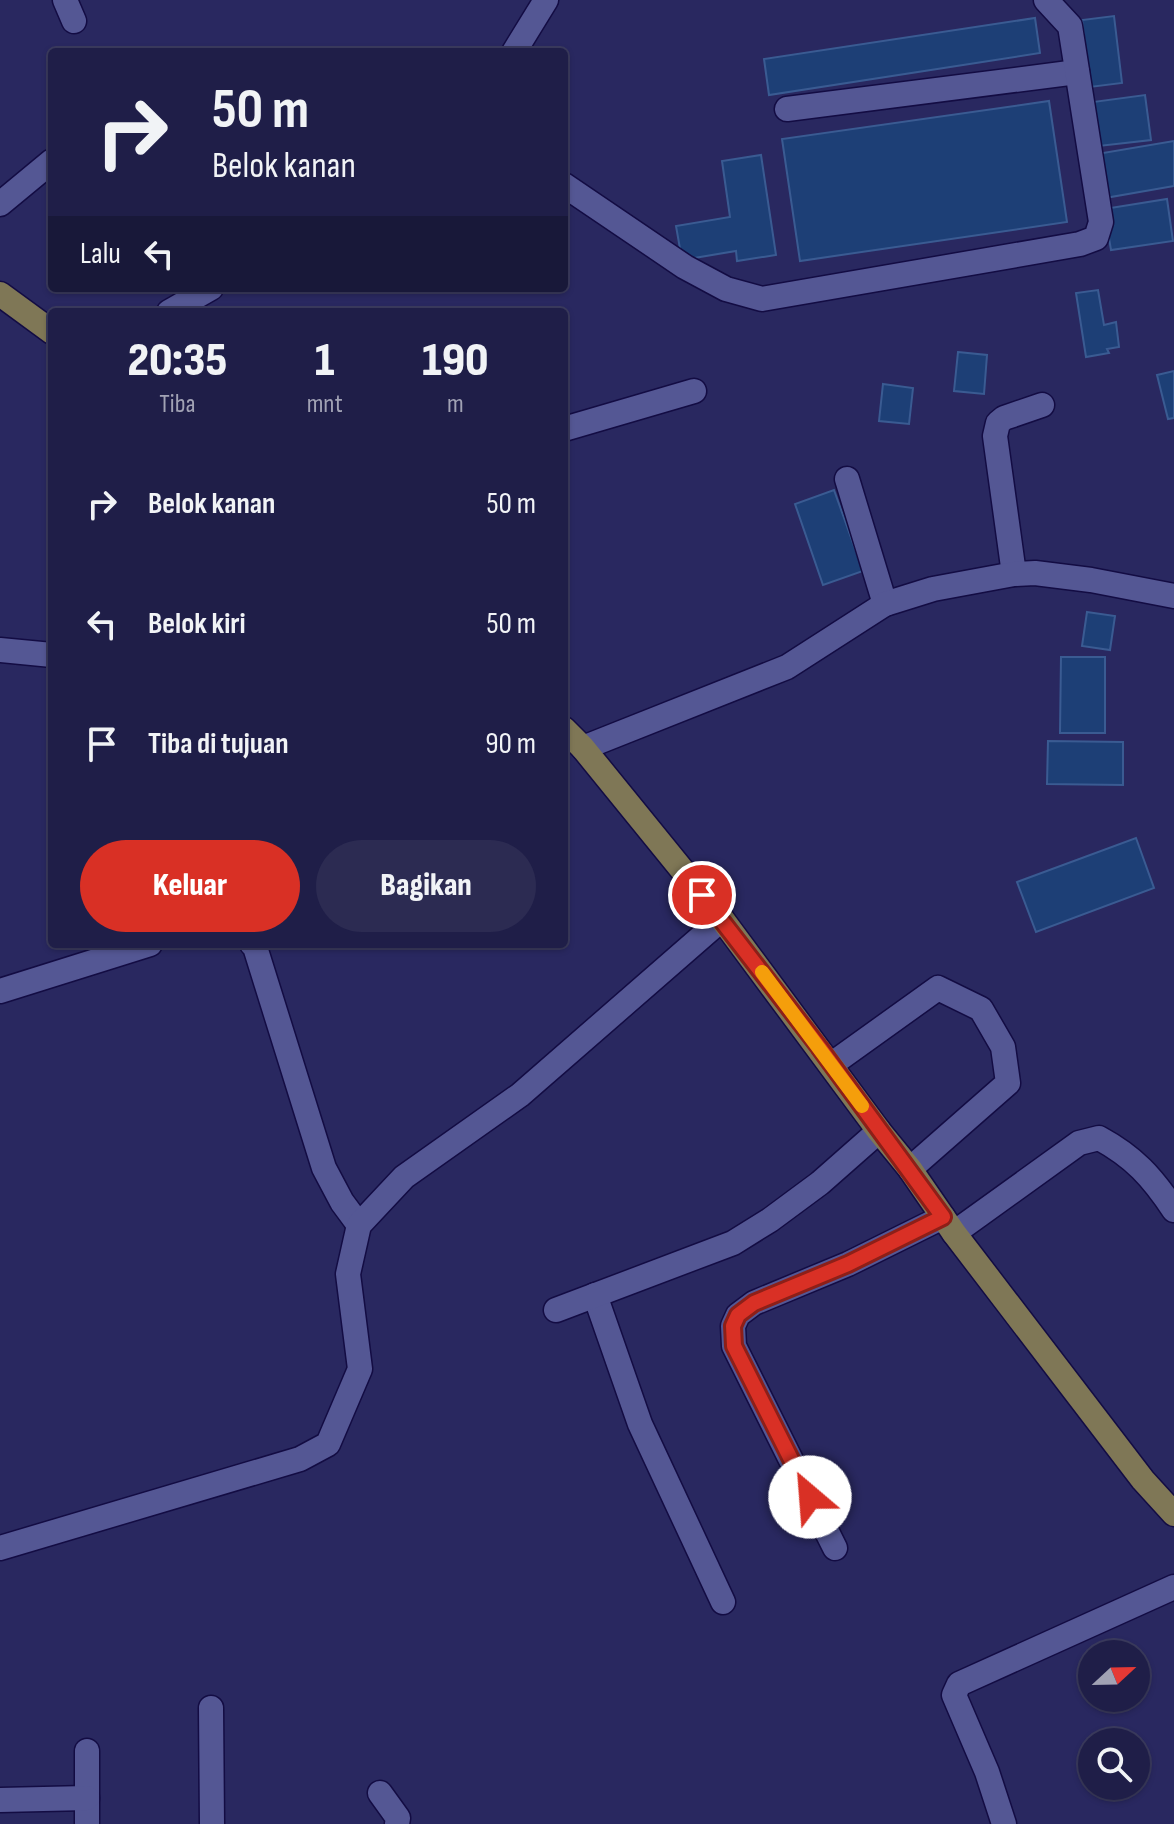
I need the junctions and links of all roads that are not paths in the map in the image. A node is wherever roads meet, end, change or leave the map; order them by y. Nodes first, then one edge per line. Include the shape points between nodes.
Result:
1 (546, 0) edge
2 (1046, 0) edge
3 (516, 48) edge
4 (1077, 72) junction
5 (787, 109) dead end
6 (48, 164) edge
7 (568, 188) edge
8 (0, 204) edge
9 (204, 292) edge
10 (0, 294) edge
11 (176, 308) edge
12 (48, 329) edge
13 (694, 391) dead end
14 (1042, 405) dead end
15 (568, 428) edge
16 (847, 479) dead end
17 (1014, 574) junction
18 (1174, 596) edge
19 (885, 604) junction
20 (0, 650) edge
21 (48, 655) edge
22 (568, 733) edge
23 (583, 748) junction
24 (722, 919) junction
25 (137, 948) edge
26 (255, 948) edge
27 (0, 991) edge
28 (832, 1064) junction
29 (879, 1131) junction
30 (910, 1169) junction
31 (1174, 1210) edge
32 (359, 1225) junction
33 (949, 1225) junction
34 (595, 1295) junction
35 (556, 1310) dead end
36 (1174, 1514) edge
37 (0, 1548) edge
38 (835, 1548) dead end
39 (1174, 1587) edge
40 (723, 1602) dead end
41 (211, 1708) dead end
42 (87, 1751) dead end
43 (380, 1793) dead end
44 (87, 1798) junction
45 (0, 1800) edge
46 (87, 1824) edge
47 (212, 1824) edge
48 (397, 1824) edge
49 (1004, 1824) edge

1 - 3 street
2 - 4 street via 1070,26
4 - 5 street
4 - 7 street via 1101,222 1096,238 1080,244 762,299 726,289 685,267
6 - 8 street
9 - 11 street
10 - 12 main road
13 - 15 street
14 - 17 street via 1004,418 995,436
16 - 19 street
17 - 18 street via 1091,580
17 - 19 street
19 - 23 street via 787,667
20 - 21 street
22 - 23 main road
23 - 24 main road
24 - 28 main road
24 - 32 street via 520,1095 404,1177
25 - 27 street
26 - 32 street via 324,1168
28 - 29 main road
28 - 30 street via 938,988 981,1009 1003,1047 1008,1083
29 - 30 main road
29 - 34 street via 820,1183 733,1243
30 - 33 main road
31 - 33 street via 1152,1178 1123,1151 1099,1138 1079,1143
32 - 37 street via 348,1274 360,1369 328,1444 300,1459
33 - 36 main road
33 - 38 street via 754,1303 733,1326 734,1346
34 - 35 street
34 - 40 street via 640,1424
39 - 49 street via 959,1684 954,1695
41 - 47 street
42 - 44 street
43 - 48 street
44 - 45 street
44 - 46 street

